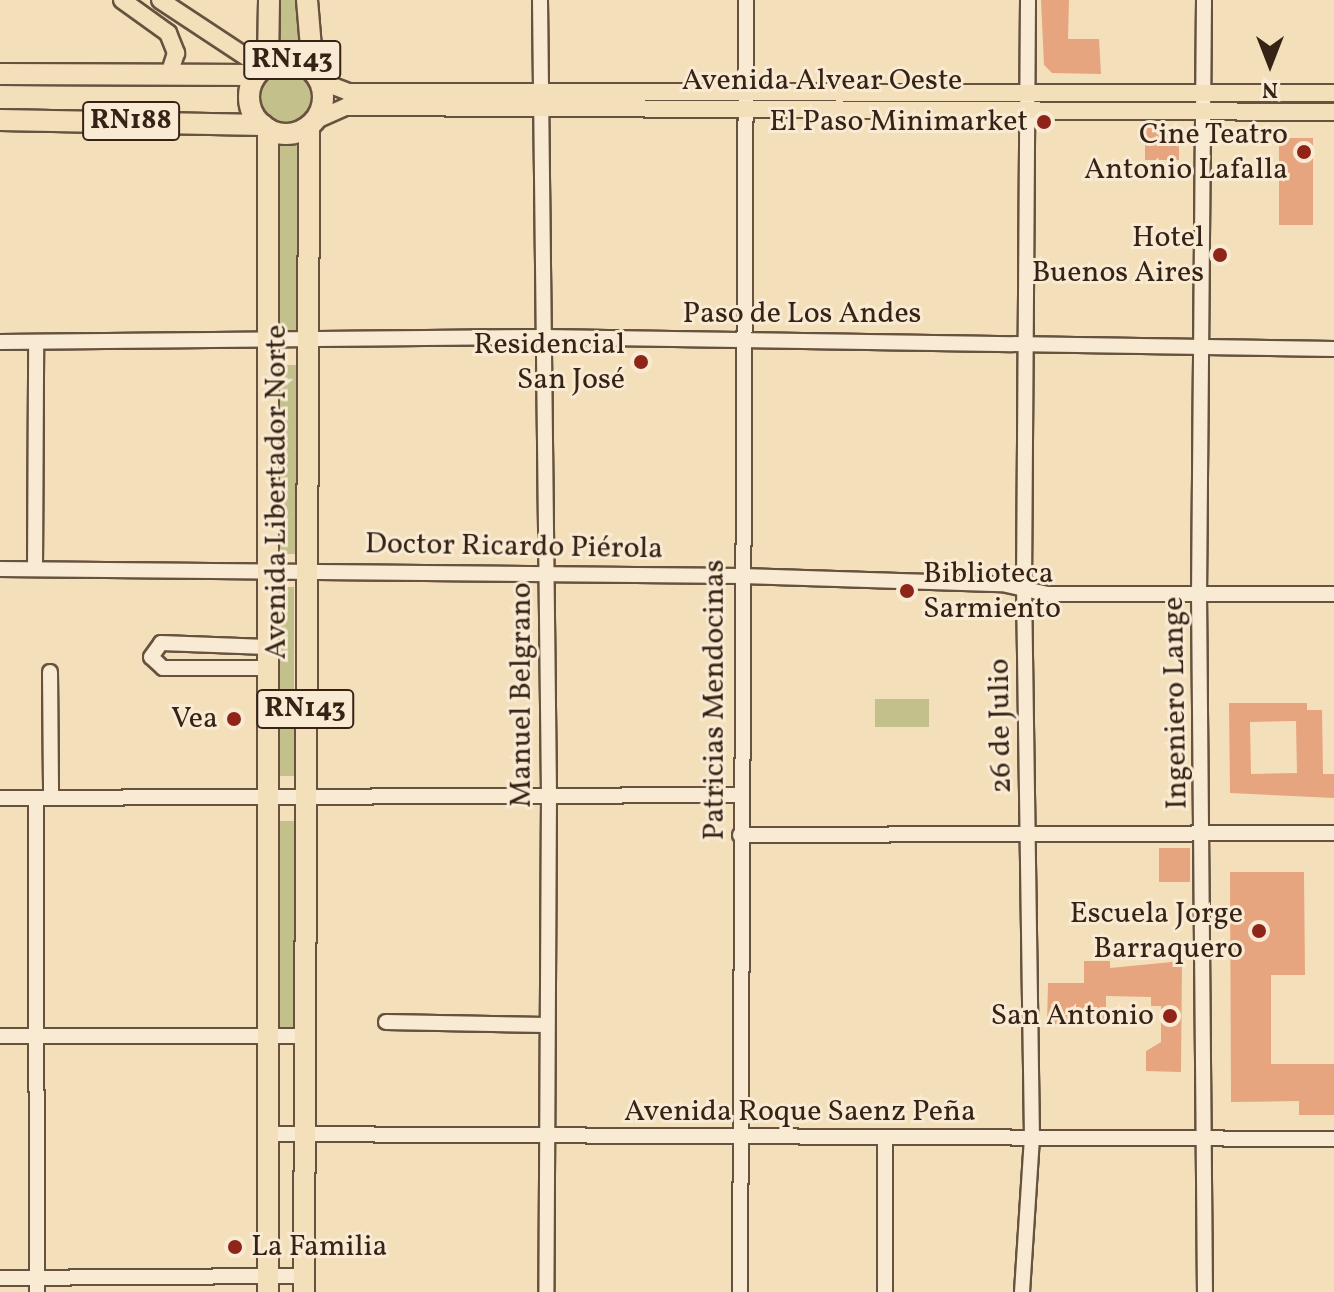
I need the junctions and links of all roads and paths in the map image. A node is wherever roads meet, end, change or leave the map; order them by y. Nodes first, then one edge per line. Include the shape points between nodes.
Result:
1 (122, 0) edge
2 (160, 0) edge
3 (269, 0) edge
4 (307, 0) edge
5 (540, 0) edge
6 (746, 0) edge
7 (1028, 0) edge
8 (1204, 0) edge
9 (262, 69) junction
10 (0, 74) edge
11 (169, 75) junction
12 (316, 76) junction
13 (540, 91) junction
14 (1202, 93) junction
15 (1334, 93) edge
16 (744, 100) junction
17 (1026, 101) junction
18 (541, 109) junction
19 (1202, 112) junction
20 (1334, 112) edge
21 (0, 120) edge
22 (312, 124) junction
23 (265, 127) junction
24 (543, 337) junction
25 (269, 340) junction
26 (309, 340) junction
27 (741, 341) junction
28 (1028, 341) junction
29 (0, 342) edge
30 (36, 342) junction
31 (1202, 346) junction
32 (1334, 349) edge
33 (0, 569) edge
34 (35, 569) junction
35 (306, 569) junction
36 (268, 570) junction
37 (548, 574) junction
38 (742, 576) junction
39 (1024, 588) junction
40 (1199, 593) junction
41 (1334, 594) edge
42 (267, 658) junction
43 (50, 672) dead end
44 (266, 794) junction
45 (305, 795) junction
46 (549, 795) junction
47 (740, 795) junction
48 (0, 798) edge
49 (43, 798) junction
50 (1204, 832) junction
51 (1334, 833) edge
52 (1029, 834) junction
53 (740, 835) junction
54 (386, 1022) dead end
55 (546, 1025) junction
56 (267, 1035) junction
57 (0, 1036) edge
58 (38, 1036) junction
59 (306, 1036) junction
60 (306, 1133) junction
61 (266, 1134) junction
62 (544, 1137) junction
63 (740, 1137) junction
64 (885, 1138) junction
65 (1032, 1138) junction
66 (1206, 1138) junction
67 (1334, 1139) edge
68 (0, 1278) edge
69 (268, 1284) edge
70 (304, 1284) edge
71 (37, 1285) edge
72 (546, 1292) edge
73 (740, 1292) edge
74 (885, 1292) edge
75 (1022, 1292) edge
76 (1205, 1292) edge

1 - 11 main road via 168,33 176,53
2 - 9 main road
3 - 9 highway, RN143
4 - 12 highway, RN143
5 - 13 street, Manuel Belgrano
6 - 16 street, Patricias Mendocinas
7 - 17 street, 26 de Julio
8 - 14 street, Ingeniero Lange
9 - 11 highway, RN188
9 - 12 highway, RN143 via 292,60
9 - 23 highway, RN143 via 250,105
10 - 11 highway, RN188
12 - 13 main road, Avenida Alvear Oeste via 348,92
12 - 22 highway, RN143
13 - 16 main road, Avenida Alvear Oeste
13 - 18 street, Manuel Belgrano
14 - 15 main road, Avenida Alvear Oeste
14 - 17 main road, Avenida Alvear Oeste
14 - 19 street, Ingeniero Lange
16 - 17 main road, Avenida Alvear Oeste
16 - 18 main road, Avenida Alvear Oeste
16 - 27 street, Patricias Mendocinas
17 - 19 main road, Avenida Alvear Oeste
17 - 28 street, 26 de Julio
18 - 22 main road, Avenida Alvear Oeste via 346,107
18 - 24 street, Manuel Belgrano
19 - 20 main road, Avenida Alvear Oeste
19 - 31 street, Ingeniero Lange
21 - 23 highway, RN188
22 - 23 highway, RN143 via 292,133
22 - 26 highway, Avenida Libertador Norte / RN143
23 - 25 highway, Avenida Libertador Norte / RN143
24 - 26 street, Paso de Los Andes
24 - 27 street, Paso de Los Andes
24 - 37 street, Manuel Belgrano
25 - 26 street, Paso de Los Andes
25 - 30 street, Paso de Los Andes
25 - 36 highway, Avenida Libertador Norte / RN143
26 - 35 highway, Avenida Libertador Norte / RN143
27 - 28 street, Paso de Los Andes
27 - 38 street, Patricias Mendocinas
28 - 31 street, Paso de Los Andes
28 - 39 street, 26 de Julio
29 - 30 street, Paso de Los Andes
30 - 34 street
31 - 32 street, Paso de Los Andes
31 - 40 street, Ingeniero Lange
33 - 34 street, Doctor Ricardo Piérola
34 - 36 street, Doctor Ricardo Piérola
35 - 36 street, Doctor Ricardo Piérola
35 - 37 street, Doctor Ricardo Piérola
35 - 45 highway, Avenida Libertador Norte / RN143
36 - 42 highway, Avenida Libertador Norte / RN143
37 - 38 street, Doctor Ricardo Piérola
37 - 46 street, Manuel Belgrano
38 - 39 street, Doctor Ricardo Piérola
38 - 47 street, Patricias Mendocinas
39 - 40 street, Doctor Ricardo Piérola
39 - 52 street, 26 de Julio
40 - 41 street, Doctor Ricardo Piérola
40 - 50 street, Ingeniero Lange
42 - 42 street via 161,643 151,657 163,668
42 - 44 highway, Avenida Libertador Norte / RN143
43 - 49 street
44 - 45 street
44 - 49 street
44 - 56 highway, Avenida Libertador Norte / RN143
45 - 46 street
45 - 59 highway, Avenida Libertador Norte / RN143
46 - 47 street
46 - 55 street, Manuel Belgrano
47 - 53 street, Patricias Mendocinas
48 - 49 street
49 - 58 street
50 - 51 street
50 - 52 street
50 - 66 street, Ingeniero Lange
52 - 53 street
52 - 65 street, 26 de Julio
53 - 63 street, Patricias Mendocinas
54 - 55 street
55 - 62 street, Manuel Belgrano
56 - 58 street
56 - 59 street
56 - 61 highway, Avenida Libertador Norte / RN143
57 - 58 street
58 - 71 street
59 - 60 highway, Avenida Libertador Norte / RN143
60 - 61 street, Avenida Roque Saenz Peña
60 - 62 street, Avenida Roque Saenz Peña
60 - 70 highway, Avenida Libertador Norte / RN143
61 - 69 highway, Avenida Libertador Norte / RN143
62 - 63 street, Avenida Roque Saenz Peña
62 - 72 street, Manuel Belgrano
63 - 64 street, Avenida Roque Saenz Peña
63 - 73 street, Patricias Mendocinas
64 - 65 street, Avenida Roque Saenz Peña
64 - 74 street
65 - 66 street, Avenida Roque Saenz Peña
65 - 75 street, 26 de Julio
66 - 67 street, Avenida Roque Saenz Peña
66 - 76 street, Ingeniero Lange
68 - 71 street
69 - 70 street
69 - 71 street

